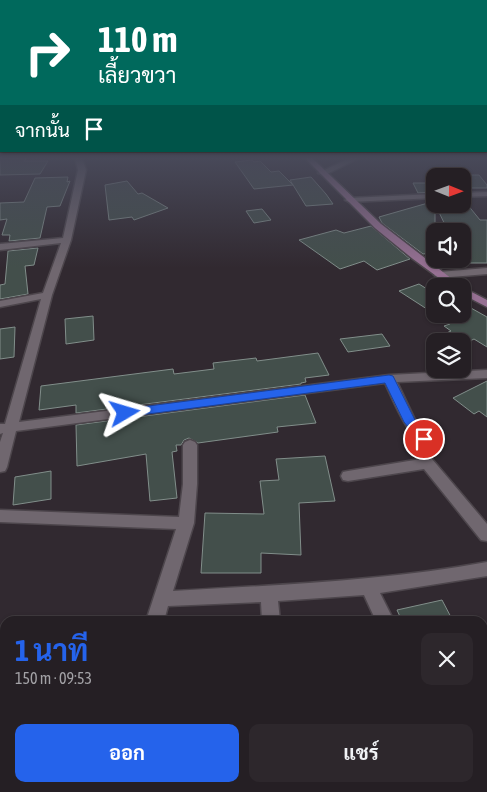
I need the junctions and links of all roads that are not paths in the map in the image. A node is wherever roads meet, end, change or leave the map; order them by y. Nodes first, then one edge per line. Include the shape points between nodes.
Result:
1 (77, 195) edge
2 (345, 195) edge
3 (426, 196) edge
4 (350, 200) junction
5 (67, 240) junction
6 (0, 247) edge
7 (487, 271) edge
8 (439, 275) junction
9 (444, 278) edge
10 (46, 295) junction
11 (471, 295) edge
12 (0, 304) edge
13 (487, 304) edge
14 (487, 374) edge
15 (389, 379) junction
16 (5, 428) edge
17 (424, 439) dead end
18 (190, 445) dead end
19 (0, 467) edge
20 (348, 476) dead end
21 (0, 516) edge
22 (186, 523) junction
23 (487, 536) edge
24 (487, 569) edge
25 (368, 587) junction
26 (269, 593) junction
27 (162, 599) junction
28 (157, 616) edge
29 (271, 616) edge
30 (382, 616) edge

1 - 5 street
2 - 4 street
3 - 4 street
4 - 8 street
5 - 6 street
5 - 10 street
7 - 8 street
8 - 9 street
10 - 12 street
10 - 16 street
11 - 13 street
14 - 15 street
15 - 16 street
15 - 17 street via 410,422
16 - 19 street
18 - 22 street
20 - 23 street via 427,463
21 - 22 street
22 - 27 street
24 - 25 street
25 - 26 street
25 - 30 street
26 - 27 street
26 - 29 street
27 - 28 street

